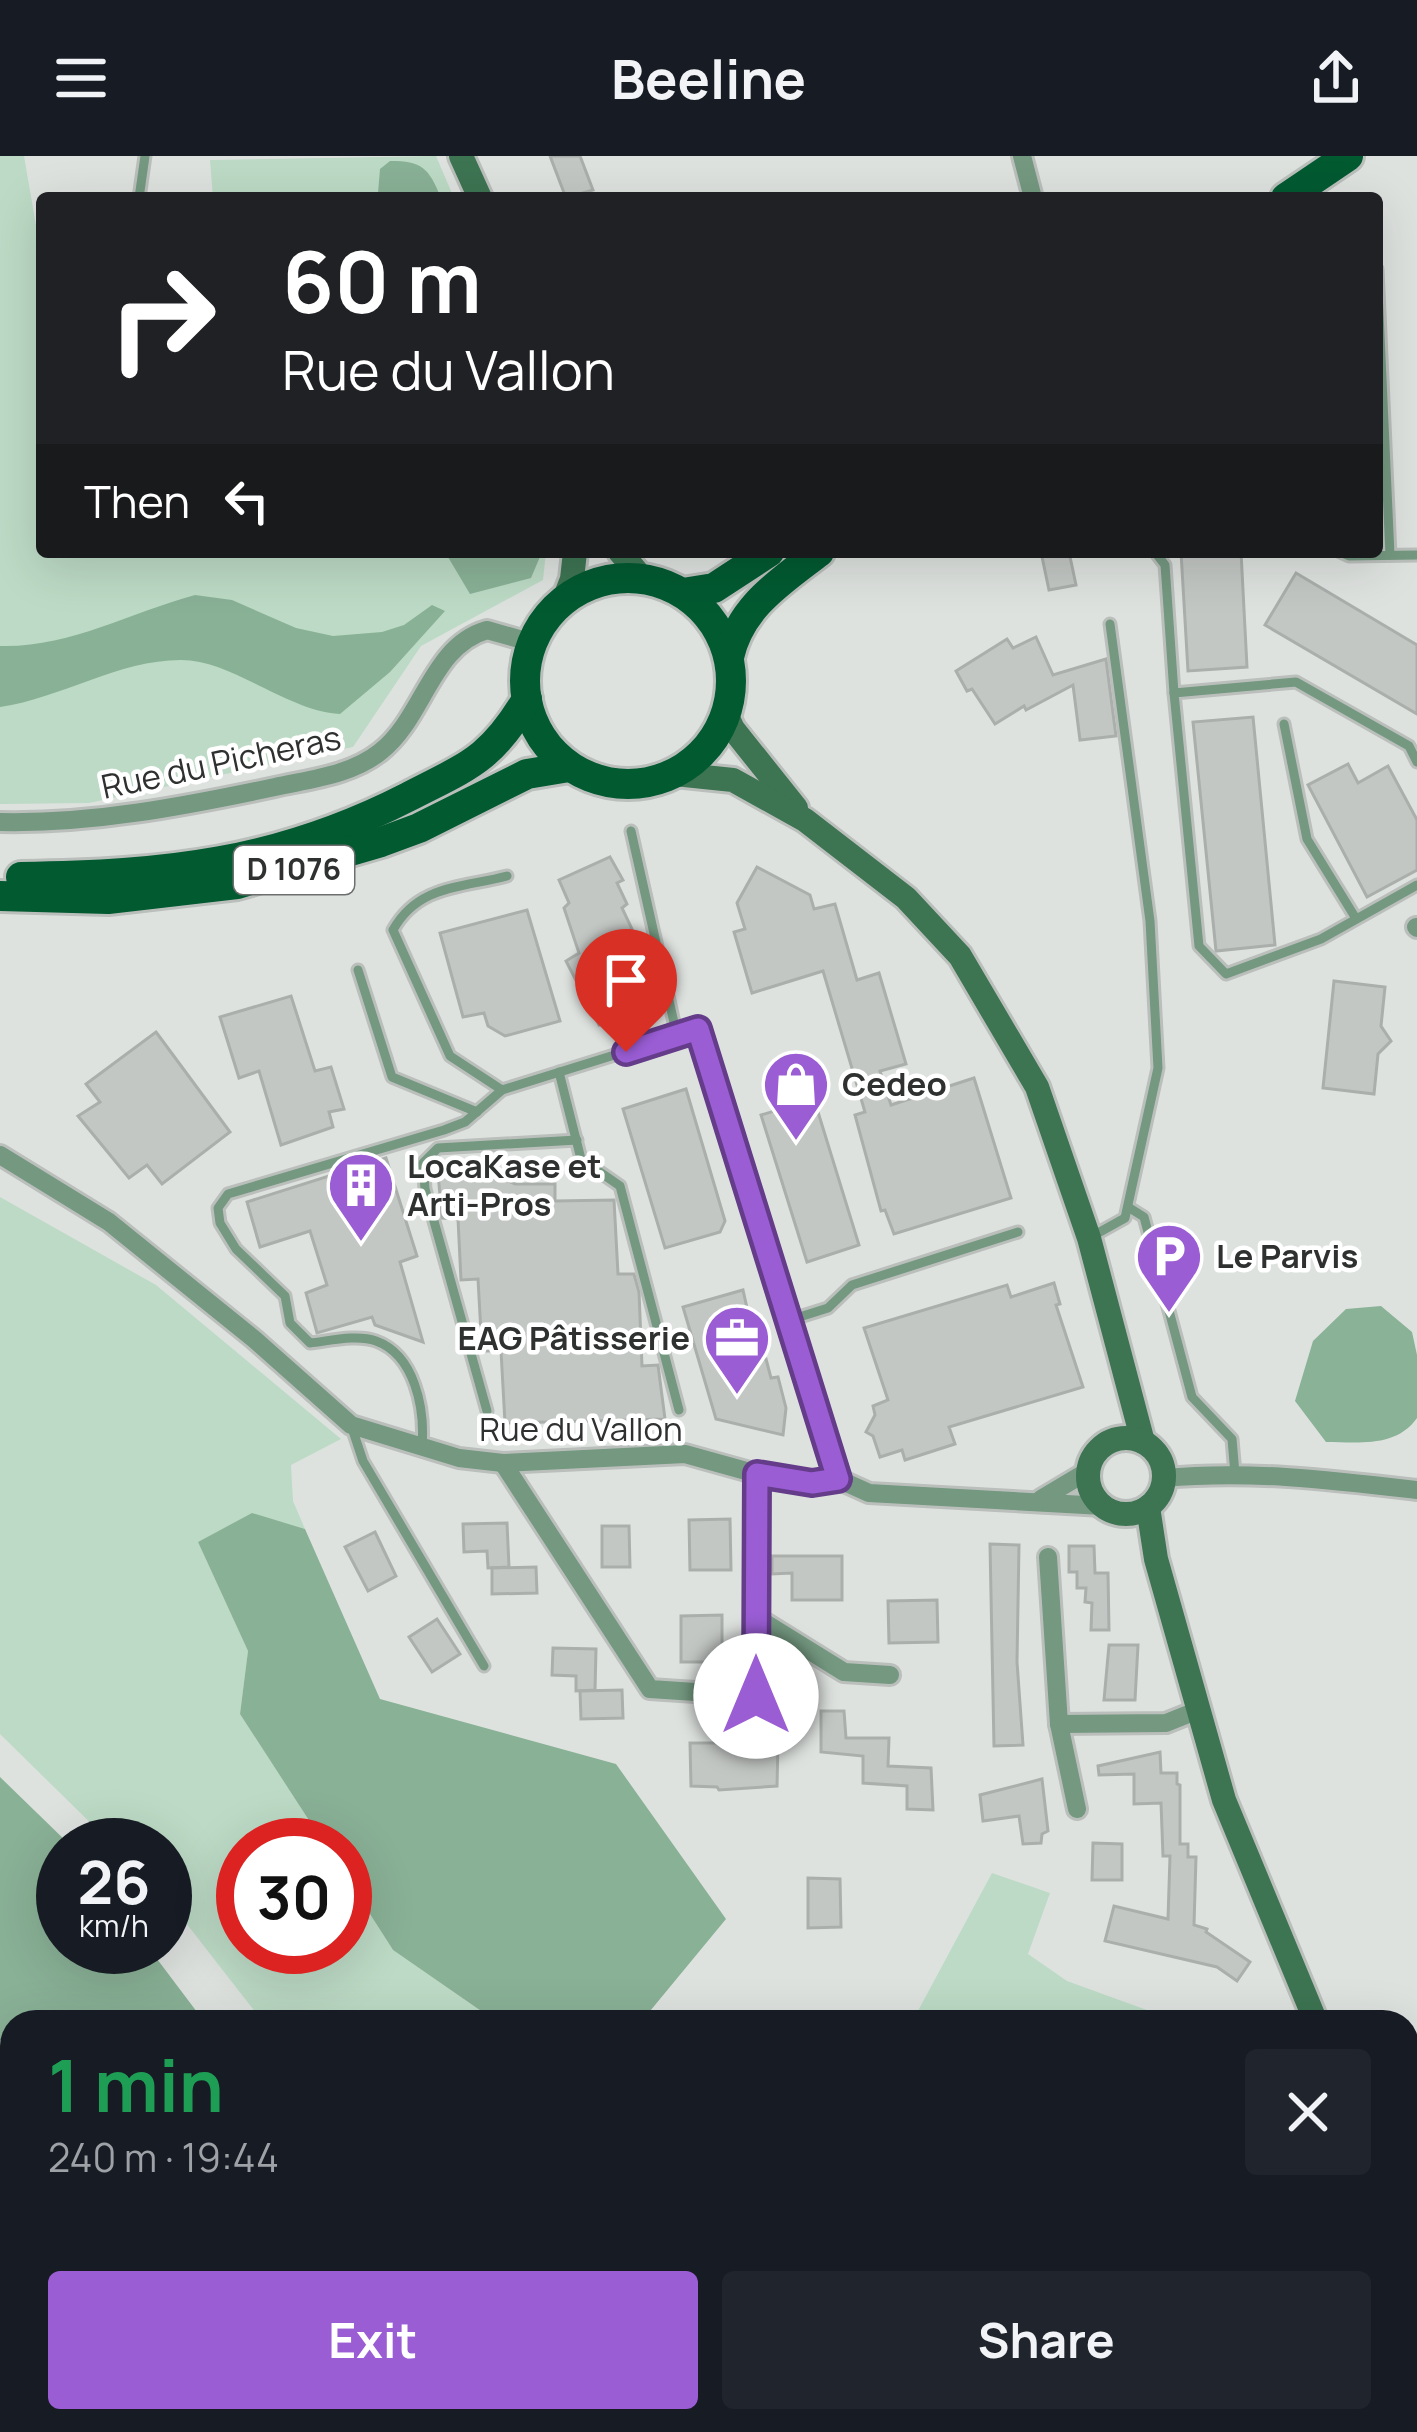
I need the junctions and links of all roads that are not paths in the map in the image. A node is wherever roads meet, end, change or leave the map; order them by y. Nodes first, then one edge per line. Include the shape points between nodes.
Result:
1 (145, 156) edge
2 (461, 156) edge
3 (1022, 156) edge
4 (1348, 156) edge
5 (140, 192) edge
6 (477, 192) edge
7 (1031, 192) edge
8 (1295, 192) edge
9 (1383, 401) edge
10 (1383, 555) edge
11 (1390, 555) junction
12 (1417, 555) edge
13 (574, 558) edge
14 (625, 558) edge
15 (761, 558) edge
16 (811, 558) edge
17 (1160, 558) edge
18 (643, 579) junction
19 (683, 593) junction
20 (563, 602) junction
21 (1110, 624) dead end
22 (532, 643) junction
23 (729, 657) junction
24 (1174, 693) junction
25 (527, 700) junction
26 (726, 714) junction
27 (1284, 724) dead end
28 (1417, 761) edge
29 (569, 767) junction
30 (675, 774) junction
31 (805, 820) junction
32 (0, 822) edge
33 (631, 831) dead end
34 (507, 876) dead end
35 (0, 878) edge
36 (1417, 885) edge
37 (0, 896) edge
38 (1355, 917) junction
39 (358, 970) dead end
40 (677, 1036) junction
41 (560, 1072) junction
42 (502, 1090) junction
43 (477, 1112) junction
44 (577, 1140) junction
45 (0, 1154) edge
46 (1128, 1207) junction
47 (1018, 1232) dead end
48 (1089, 1238) junction
49 (790, 1320) junction
50 (1127, 1376) junction
51 (679, 1410) dead end
52 (487, 1411) dead end
53 (351, 1425) junction
54 (1143, 1442) junction
55 (1107, 1443) junction
56 (422, 1447) junction
57 (503, 1463) junction
58 (1088, 1471) junction
59 (757, 1474) junction
60 (1235, 1474) junction
61 (1164, 1478) junction
62 (838, 1479) junction
63 (1417, 1490) edge
64 (1038, 1501) junction
65 (1148, 1507) junction
66 (1109, 1509) junction
67 (1048, 1558) dead end
68 (1156, 1558) junction
69 (757, 1618) junction
70 (484, 1666) dead end
71 (890, 1676) dead end
72 (1196, 1711) junction
73 (1059, 1724) junction
74 (1077, 1809) dead end
75 (1311, 2010) edge

1 - 5 lane
2 - 6 main road
3 - 7 street
4 - 8 main road
9 - 11 lane
10 - 11 lane
11 - 12 lane
13 - 20 main road
14 - 18 main road
15 - 19 main road via 714,588
16 - 23 main road via 755,603
17 - 24 lane
18 - 19 main road
18 - 20 main road via 587,586
19 - 23 main road via 704,610
20 - 22 main road
21 - 46 lane via 1150,921 1158,1068
22 - 25 main road
22 - 32 street, Rue du Picheras via 487,630 456,644 399,734 342,772 131,814
23 - 26 main road
24 - 28 lane via 1297,682 1409,746
24 - 38 lane via 1199,946 1226,974 1321,939
25 - 29 main road via 542,737
25 - 35 main road, D 1076 via 478,760 288,847 179,871
26 - 30 main road via 706,749
26 - 31 main road
27 - 38 lane via 1307,839
29 - 30 main road via 603,782 640,784
29 - 37 main road, D 1076 via 527,774 419,828 328,861 237,884 108,899
30 - 31 main road via 733,780
31 - 48 main road via 906,898 960,956 1037,1087
33 - 40 lane
34 - 42 lane via 429,892 405,908 394,930 450,1056
36 - 38 lane
39 - 43 lane via 392,1077
40 - 41 lane
40 - 49 lane via 698,1029
41 - 42 lane
41 - 44 lane
42 - 43 lane
43 - 56 lane via 445,1130 228,1195 218,1208 236,1250 285,1296 290,1322 310,1343 372,1339 398,1352 424,1416
44 - 51 lane via 581,1159 620,1186
44 - 52 lane via 438,1148 423,1163
45 - 53 street, Rue du Vallon via 109,1222
46 - 48 lane via 1117,1226
46 - 60 lane via 1144,1217 1192,1397 1232,1439
47 - 49 lane via 852,1285 828,1308
48 - 50 main road
49 - 62 lane
50 - 54 main road
50 - 55 main road
53 - 56 street, Rue du Vallon
53 - 70 lane via 363,1461
54 - 55 main road
54 - 61 main road via 1159,1457
55 - 58 main road
56 - 57 street, Rue du Vallon
57 - 59 street, Rue du Vallon via 685,1454
57 - 69 street via 650,1690 756,1696
58 - 64 street
58 - 66 main road via 1094,1497
59 - 62 street, Rue du Vallon
59 - 69 street
60 - 61 street
60 - 63 street
61 - 65 main road
62 - 64 street, Rue du Vallon via 869,1493
64 - 66 street, Rue du Vallon
65 - 66 main road
65 - 68 main road
66 - 68 main road
67 - 73 street
68 - 72 main road
69 - 71 street via 844,1672
72 - 73 street via 1166,1723
72 - 75 main road
73 - 74 street

